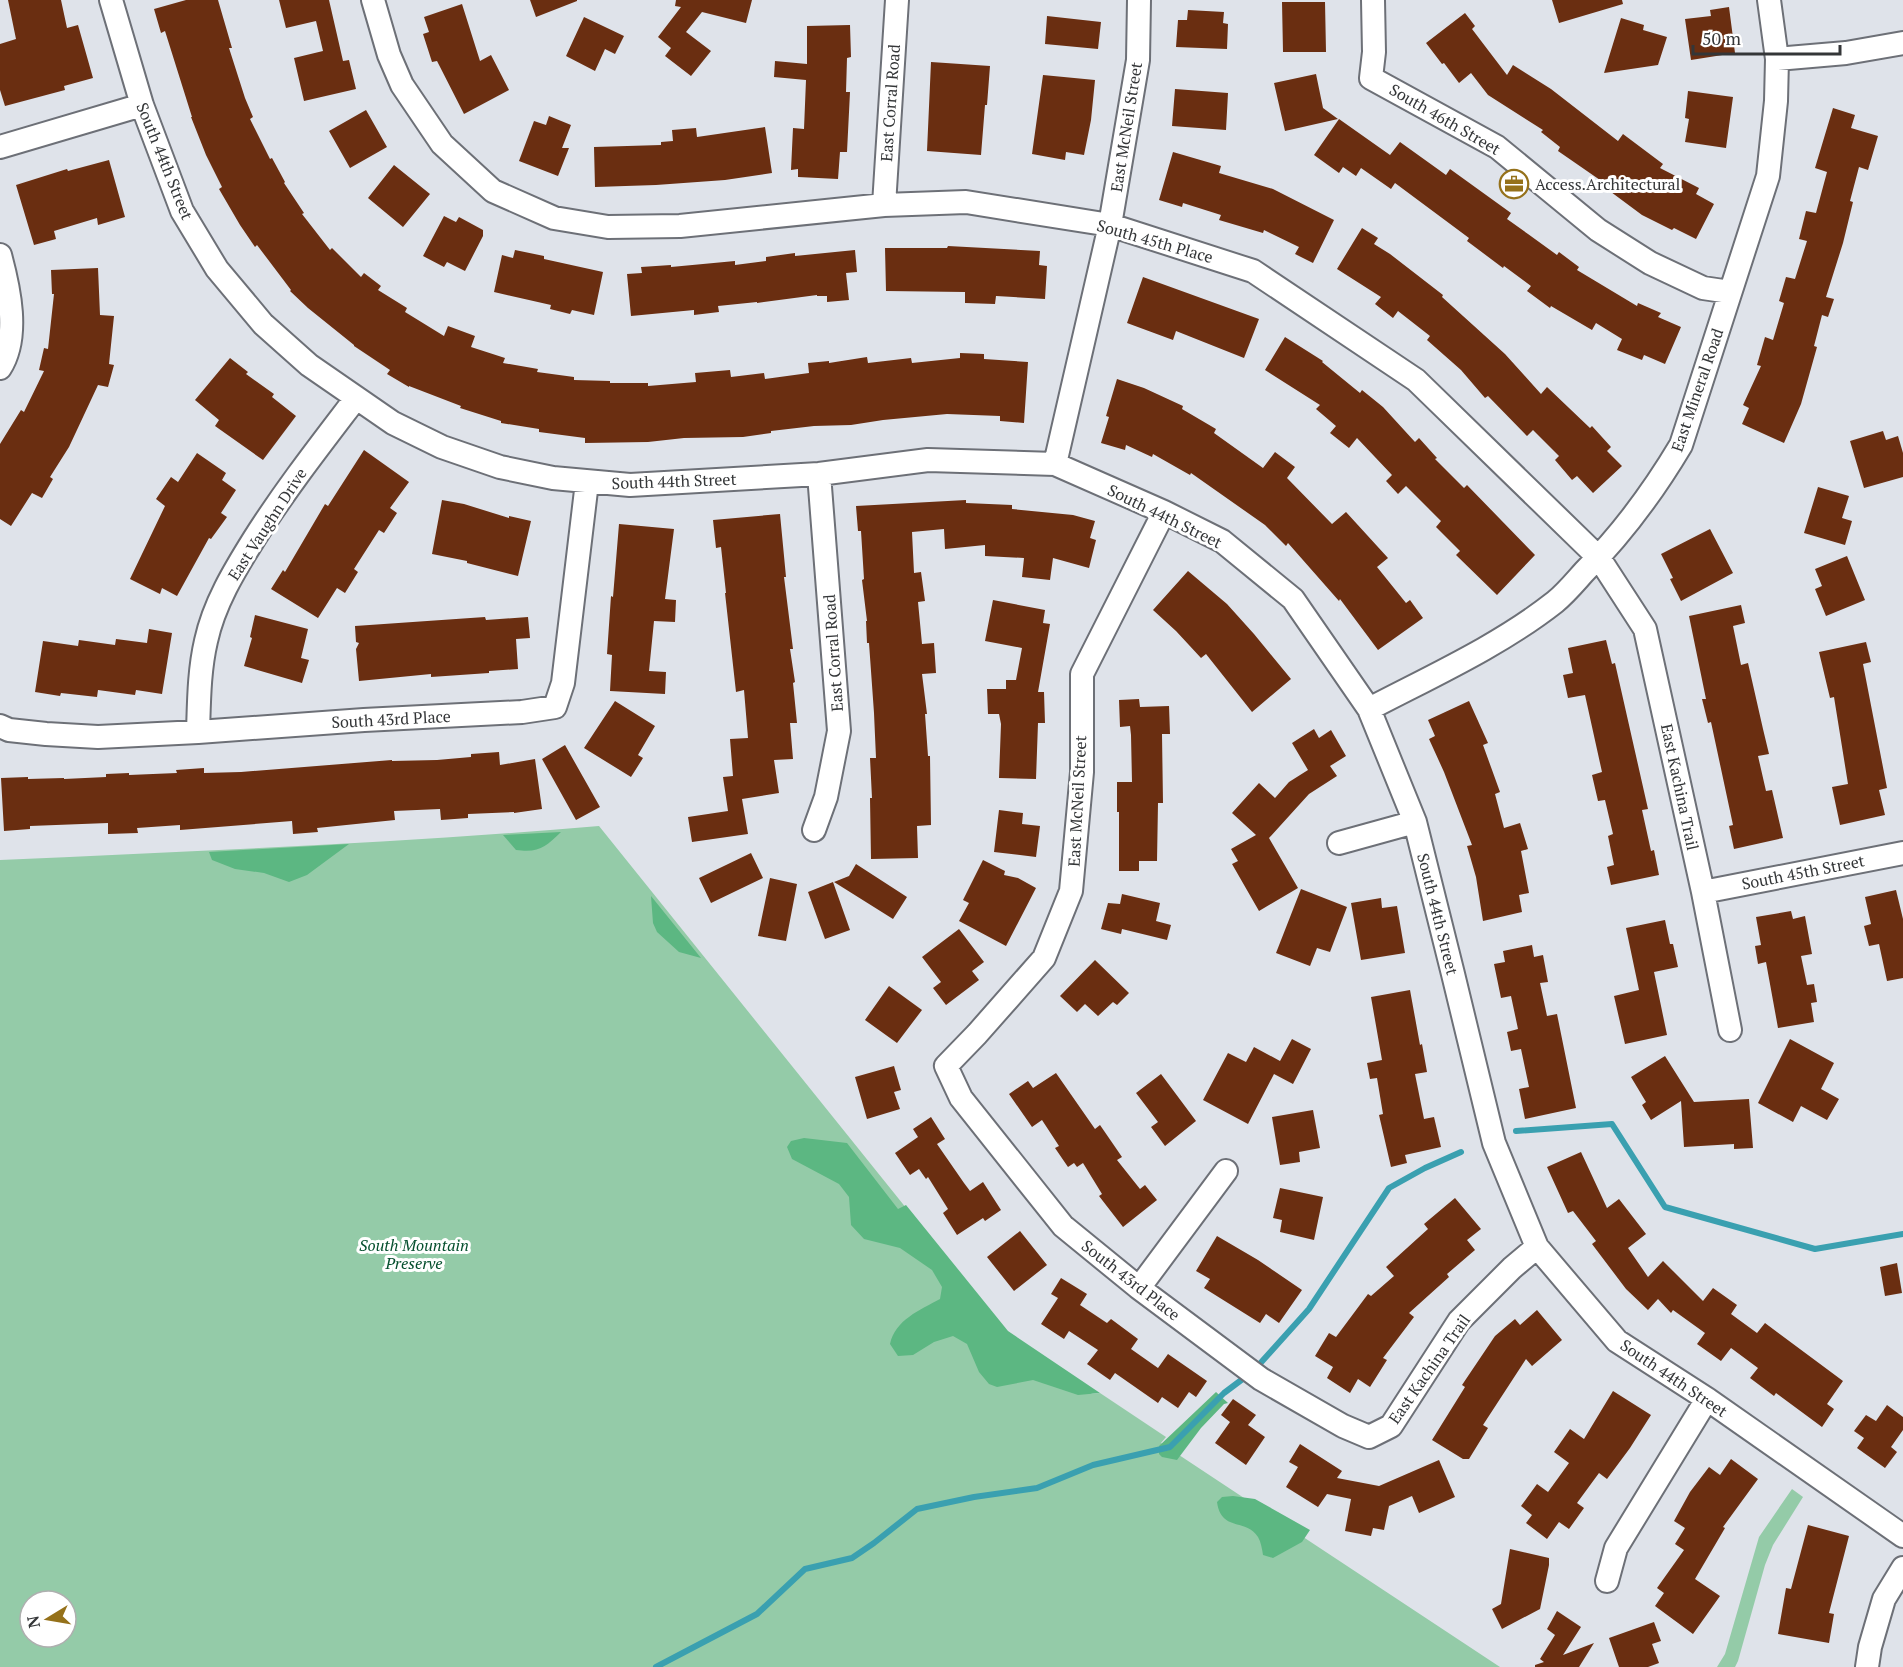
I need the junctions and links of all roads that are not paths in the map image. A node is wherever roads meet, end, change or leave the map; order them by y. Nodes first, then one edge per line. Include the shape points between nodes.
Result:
1 (111, 0) edge
2 (374, 0) edge
3 (897, 0) edge
4 (1139, 0) edge
5 (1373, 0) edge
6 (1769, 0) edge
7 (1903, 43) edge
8 (1777, 59) junction
9 (142, 105) junction
10 (0, 147) edge
11 (884, 205) junction
12 (1110, 225) junction
13 (0, 255) edge
14 (1730, 292) junction
15 (0, 368) edge
16 (356, 399) junction
17 (1055, 464) junction
18 (819, 474) junction
19 (587, 482) junction
20 (1164, 512) junction
21 (1599, 558) junction
22 (1369, 709) junction
23 (0, 726) edge
24 (198, 732) junction
25 (1415, 822) junction
26 (814, 830) dead end
27 (1339, 843) dead end
28 (1903, 853) edge
29 (1703, 892) junction
30 (1730, 1030) dead end
31 (946, 1066) joint
32 (1226, 1171) dead end
33 (1537, 1247) junction
34 (1139, 1288) junction
35 (1707, 1399) junction
36 (1369, 1437) joint
37 (1903, 1536) edge
38 (1903, 1568) edge
39 (1607, 1581) dead end
40 (1867, 1667) edge

1 - 9 street, South 44th Street
2 - 11 street, South 45th Place via 402,85 442,144 494,191 554,218 608,227 680,226
3 - 11 street, East Corral Road
4 - 12 street, East McNeil Street via 1138,60
5 - 14 street, South 46th Street via 1371,78 1497,147 1598,230 1650,263 1703,288
6 - 8 street, East Mineral Road
7 - 8 street
8 - 14 street, East Mineral Road via 1768,176
9 - 10 street
9 - 16 street, South 44th Street via 182,212 217,269 263,324 309,365
11 - 12 street, South 45th Place via 966,201
12 - 17 street, East McNeil Street
12 - 21 street, South 45th Place via 1253,271 1416,380
13 - 15 street via 8,282 11,334
14 - 21 street, East Mineral Road via 1681,445 1652,493
16 - 19 street, South 44th Street via 442,447 500,467
16 - 24 street, East Vaughn Drive via 276,503 217,605 206,641
17 - 18 street, South 44th Street via 928,460
17 - 20 street, South 44th Street
18 - 19 street, South 44th Street via 630,485
18 - 26 street, East Corral Road via 838,731 826,797
19 - 24 street, South 43rd Place via 563,683 555,707
20 - 22 street, South 44th Street via 1222,542 1293,599
20 - 31 street, East McNeil Street via 1082,674 1082,771 1071,891 1044,958
21 - 22 street, East Mineral Road via 1557,600 1510,633
21 - 29 street, East Kachina Trail via 1645,628
22 - 25 street, South 44th Street
23 - 24 street, South 43rd Place via 72,737
25 - 27 street
25 - 33 street, South 44th Street via 1494,1143
28 - 29 street, South 45th Street
29 - 30 street, East Kachina Trail
31 - 34 street, South 43rd Place via 961,1098 1063,1226
32 - 34 street
33 - 35 street, South 44th Street via 1617,1341
33 - 36 street, East Kachina Trail via 1459,1321 1391,1426
34 - 36 street, South 43rd Place via 1261,1379
35 - 37 street, South 44th Street
35 - 39 street via 1616,1548
38 - 40 street via 1884,1599

